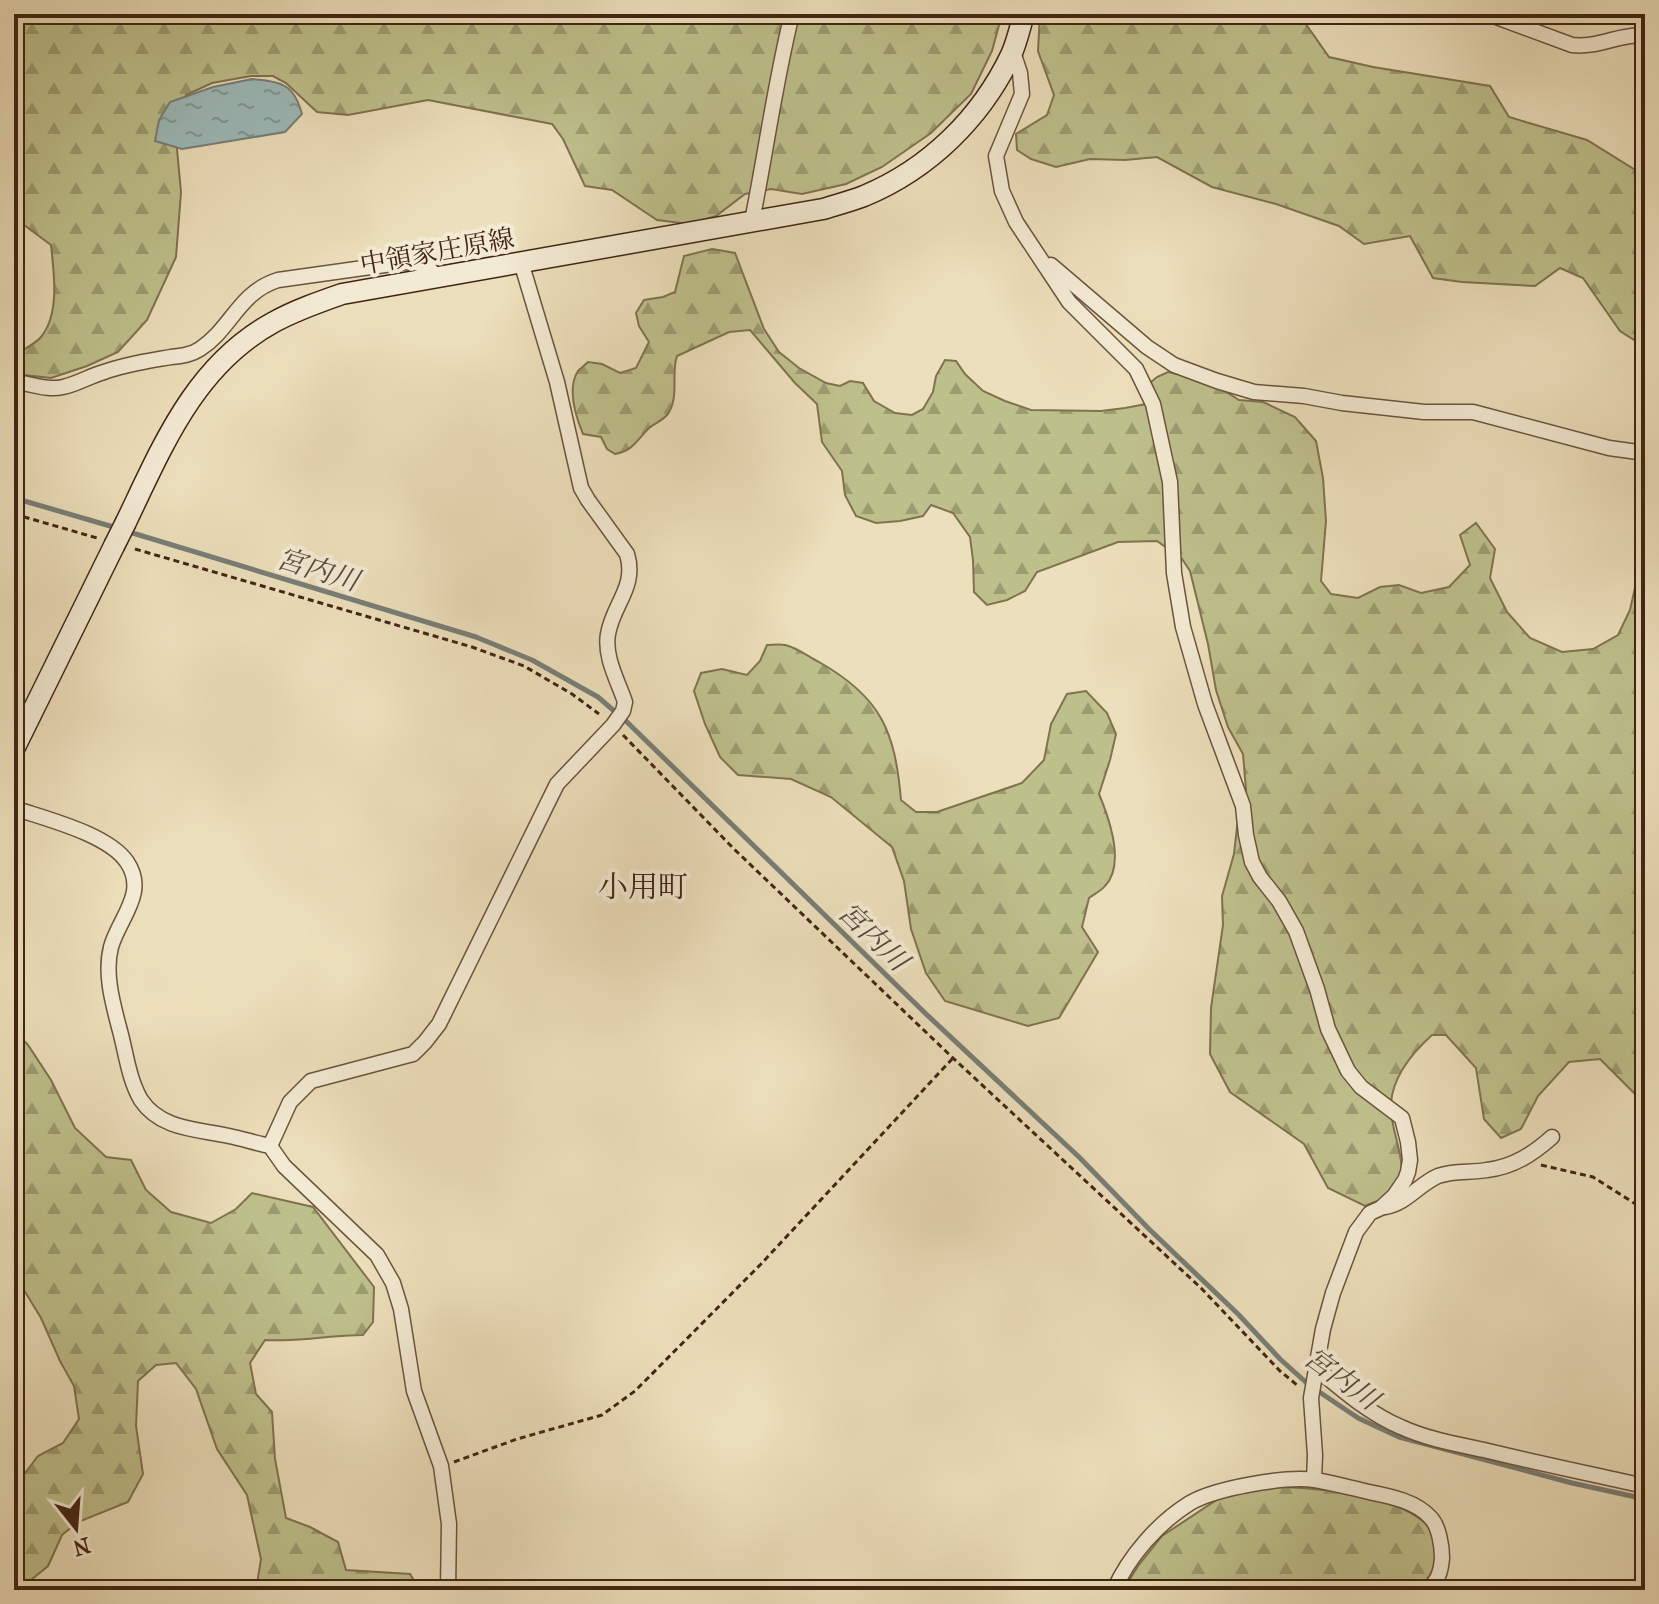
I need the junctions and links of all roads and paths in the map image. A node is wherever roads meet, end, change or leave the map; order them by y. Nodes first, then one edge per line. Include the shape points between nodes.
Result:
1 (792, 14) edge
2 (1024, 14) edge
3 (1488, 14) edge
4 (1645, 35) edge
5 (1013, 52) junction
6 (752, 221) junction
7 (1038, 254) junction
8 (521, 262) junction
9 (437, 278) junction
10 (14, 382) edge
11 (1645, 453) edge
12 (14, 514) edge
13 (110, 543) junction
14 (136, 549) dead end
15 (617, 719) junction
16 (14, 749) edge
17 (14, 808) edge
18 (953, 1058) junction
19 (1552, 1137) dead end
20 (270, 1146) junction
21 (1522, 1161) junction
22 (1381, 1208) junction
23 (1645, 1210) edge
24 (1316, 1372) junction
25 (1312, 1395) junction
26 (441, 1466) junction
27 (1314, 1480) junction
28 (1645, 1486) edge
29 (448, 1590) edge
30 (1114, 1590) edge
31 (1427, 1590) edge

1 - 6 street
2 - 5 main road, 中領家庄原線
3 - 4 street via 1586,47
5 - 6 main road, 中領家庄原線 via 959,133 893,182 823,209
5 - 7 street via 1022,94 996,156 1002,191
6 - 8 main road, 中領家庄原線
7 - 11 street via 1147,347 1174,365 1217,381 1254,392 1342,403 1473,412
7 - 22 street via 1069,302 1136,369 1153,404 1170,482 1174,573 1183,627 1243,806 1252,862 1296,931 1328,1029 1348,1071 1402,1118 1408,1172
8 - 9 main road, 中領家庄原線
8 - 15 street via 557,382 581,488 630,563 629,583 607,645 625,702
9 - 10 street via 431,268 406,262 278,280 255,290 212,339 189,354 130,363 62,387
9 - 13 main road, 中領家庄原線, bridge via 342,294 306,306 240,344 187,403
12 - 13 path
13 - 16 main road, 中領家庄原線
14 - 15 path via 472,647 524,666
15 - 18 path via 734,849
15 - 20 street via 557,784 439,1024 425,1042 413,1054 311,1081 290,1102
17 - 20 street via 117,849 129,865 135,895 111,948 108,969 134,1087 142,1102 179,1127
18 - 25 path via 1201,1288 1280,1371
18 - 26 path via 635,1391 602,1415
19 - 21 street
20 - 26 street via 284,1166 377,1255 393,1283 414,1391
21 - 22 street via 1436,1177 1400,1203
21 - 23 path via 1593,1177
22 - 24 street via 1370,1213 1356,1232 1344,1259
24 - 25 street
24 - 28 street via 1378,1415 1421,1435
25 - 27 street
26 - 29 street via 449,1524
27 - 30 street via 1277,1480 1192,1502 1139,1550
27 - 31 street via 1392,1497 1432,1518 1442,1546 1441,1569

